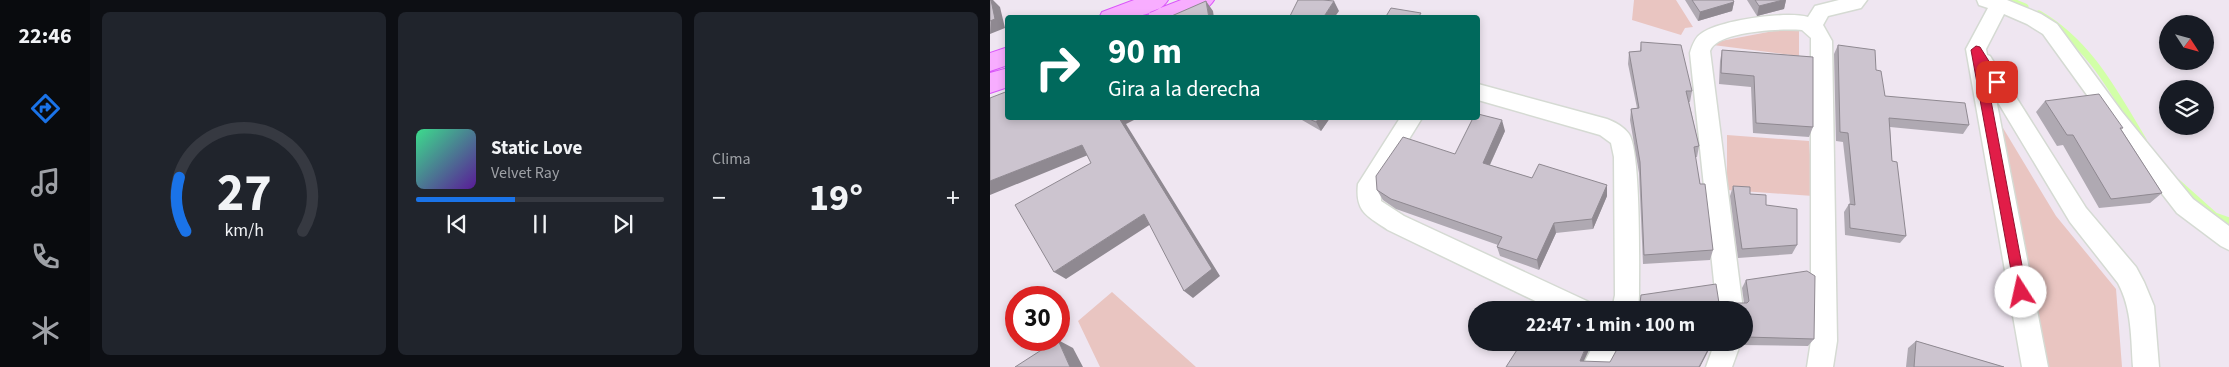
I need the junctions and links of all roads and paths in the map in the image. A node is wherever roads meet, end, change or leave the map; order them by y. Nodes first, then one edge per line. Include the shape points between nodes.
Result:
1 (1157, 0) edge
2 (1203, 0) edge
3 (1858, 0) edge
4 (1993, 2) edge
5 (1118, 15) edge
6 (1166, 15) edge
7 (1812, 26) junction
8 (1976, 50) junction
9 (1003, 62) edge
10 (990, 83) edge
11 (1480, 93) edge
12 (1410, 120) edge
13 (2229, 239) edge
14 (1561, 301) edge
15 (1626, 301) edge
16 (1729, 301) edge
17 (1605, 351) edge
18 (1725, 351) edge
19 (1595, 367) edge
20 (1719, 367) edge
21 (1820, 367) edge
22 (2035, 367) edge
23 (2146, 367) edge

1 - 5 main road
2 - 6 main road
3 - 7 street via 1822,11
4 - 8 street
4 - 13 street via 2050,29 2185,206
7 - 16 street via 1791,22 1723,32 1702,45 1700,53
7 - 21 street via 1820,32 1822,41 1824,341
8 - 22 street
8 - 23 street via 2078,215 2136,290 2141,306
9 - 10 main road
11 - 15 street via 1607,128 1621,139 1625,157
12 - 14 street via 1369,184 1371,207 1396,223
17 - 19 street
18 - 20 street

